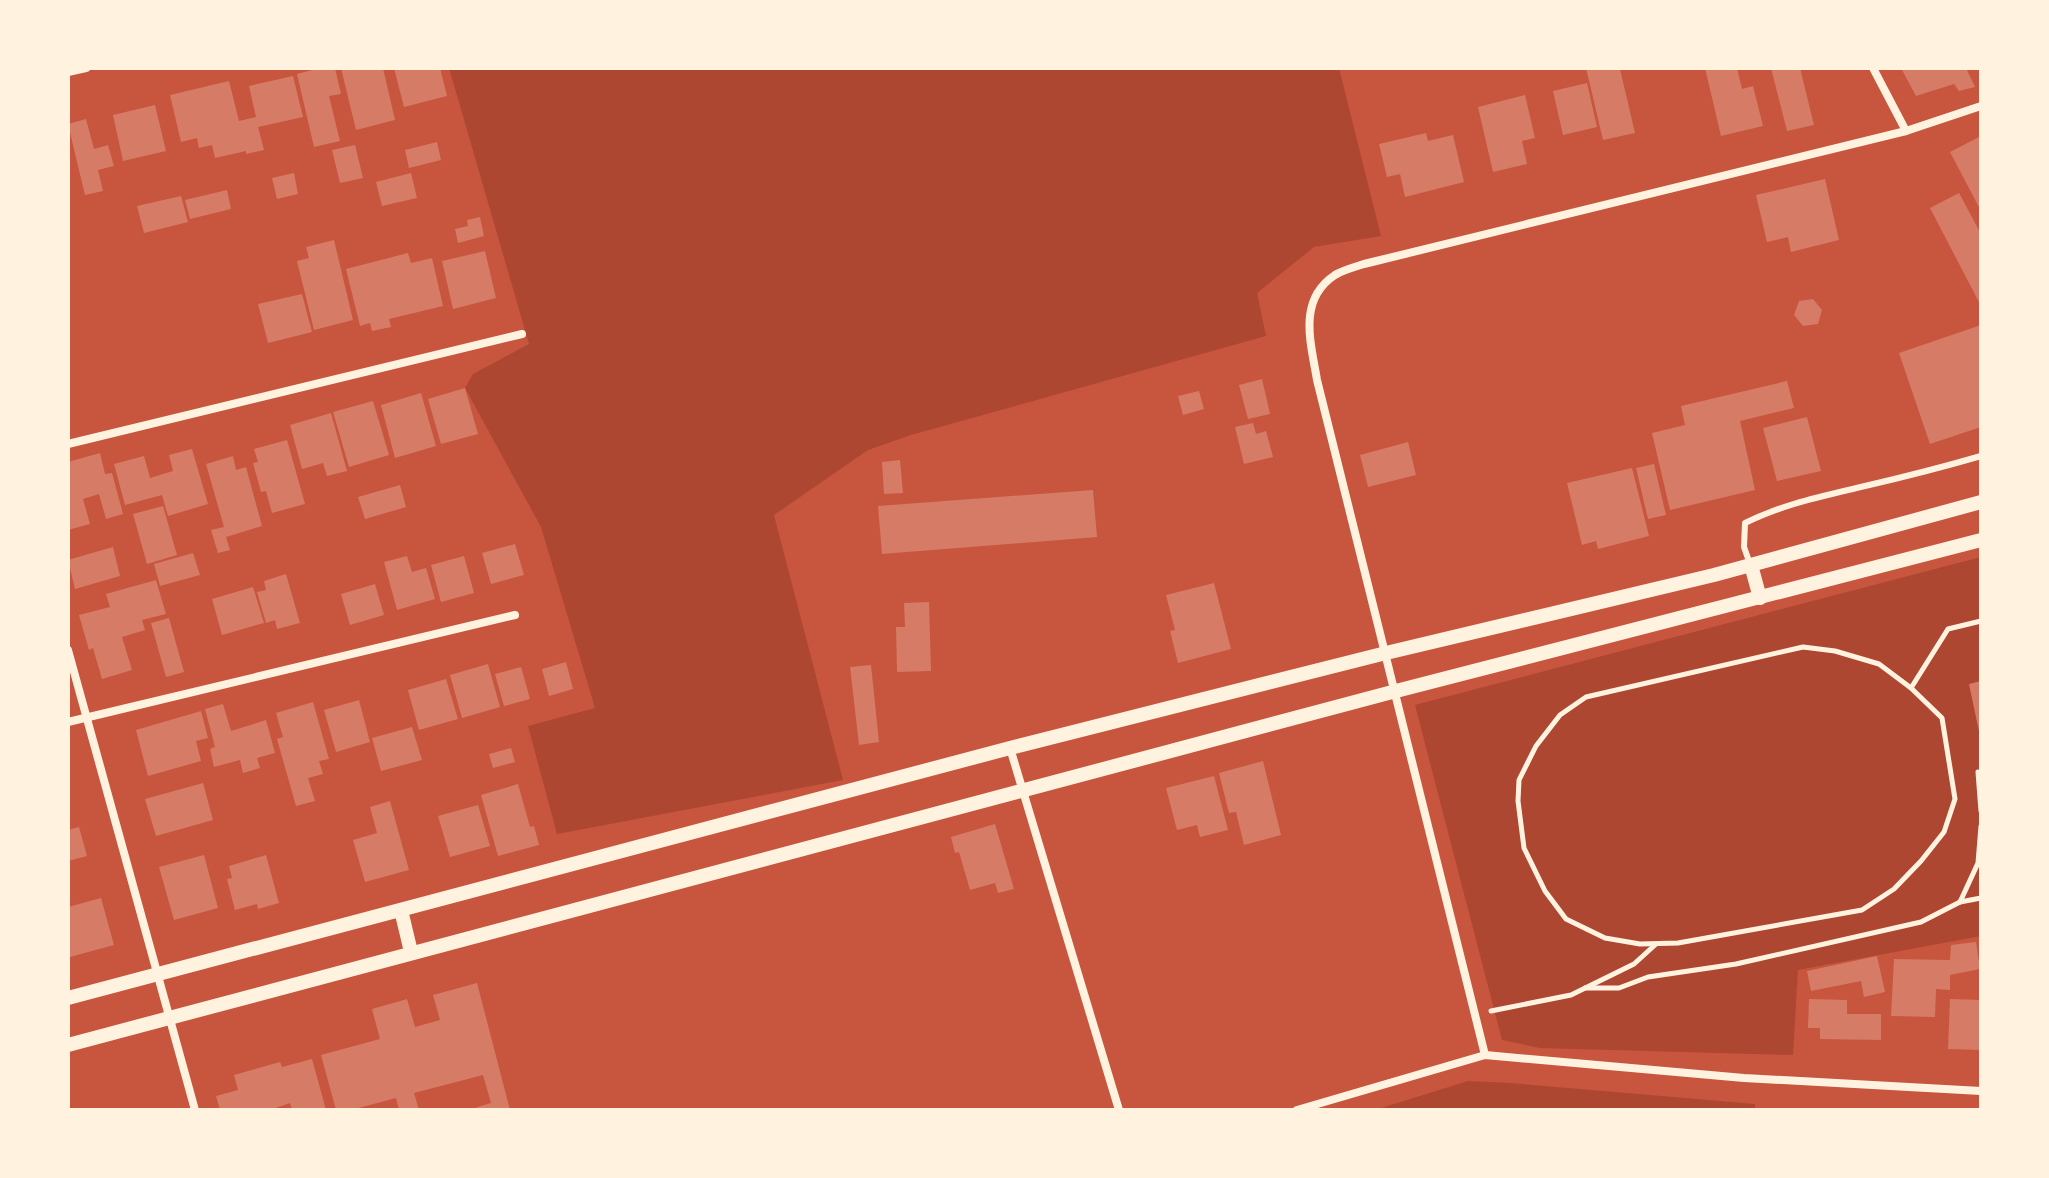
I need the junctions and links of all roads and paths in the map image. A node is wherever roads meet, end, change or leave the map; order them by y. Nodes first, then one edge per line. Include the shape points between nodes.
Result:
1 (86, 68) edge
2 (1873, 68) edge
3 (68, 72) edge
4 (1981, 106) edge
5 (1906, 131) junction
6 (522, 334) dead end
7 (68, 444) edge
8 (1981, 456) edge
9 (1981, 502) edge
10 (1981, 540) edge
11 (1751, 565) junction
12 (1760, 598) junction
13 (515, 615) dead end
14 (1981, 621) edge
15 (68, 650) edge
16 (1386, 653) junction
17 (1911, 688) junction
18 (1396, 691) junction
19 (86, 716) junction
20 (68, 722) edge
21 (1010, 748) junction
22 (1978, 772) dead end
23 (1021, 789) junction
24 (1981, 811) edge
25 (1981, 826) edge
26 (1975, 869) junction
27 (1981, 873) edge
28 (1981, 898) edge
29 (1960, 902) junction
30 (401, 910) junction
31 (1657, 943) junction
32 (411, 952) junction
33 (158, 974) junction
34 (1585, 988) junction
35 (68, 998) edge
36 (1476, 1014) junction
37 (170, 1017) junction
38 (68, 1045) edge
39 (1485, 1055) junction
40 (1981, 1091) edge
41 (195, 1110) edge
42 (1119, 1110) edge
43 (1297, 1110) edge

1 - 3 street
2 - 5 street
4 - 5 street
5 - 16 street via 1364,264 1335,275 1319,290 1308,329 1317,380
6 - 7 street
8 - 11 lane via 1762,514 1745,523 1744,547
9 - 11 street
10 - 12 street
11 - 12 street
11 - 16 street
12 - 18 street
13 - 19 street
14 - 17 path via 1948,629
15 - 19 street
16 - 18 street
16 - 21 street
17 - 31 path via 1942,718 1955,799 1944,832 1894,889 1862,910
17 - 31 path via 1879,664 1803,647 1586,697 1560,715 1519,780 1524,848 1566,919 1605,938
18 - 23 street
18 - 36 street
19 - 20 street
19 - 33 street
21 - 23 street
21 - 30 street
22 - 24 path
23 - 32 street
23 - 42 street
25 - 26 path
26 - 27 path
26 - 29 path
28 - 29 path
29 - 34 path via 1921,922 1736,964 1648,977 1619,988
30 - 32 street
30 - 33 street
31 - 34 path via 1634,964
32 - 37 street
33 - 35 street
33 - 37 street
34 - 36 path
36 - 39 street
37 - 38 street
37 - 41 street
39 - 40 street via 1744,1078
39 - 43 street

